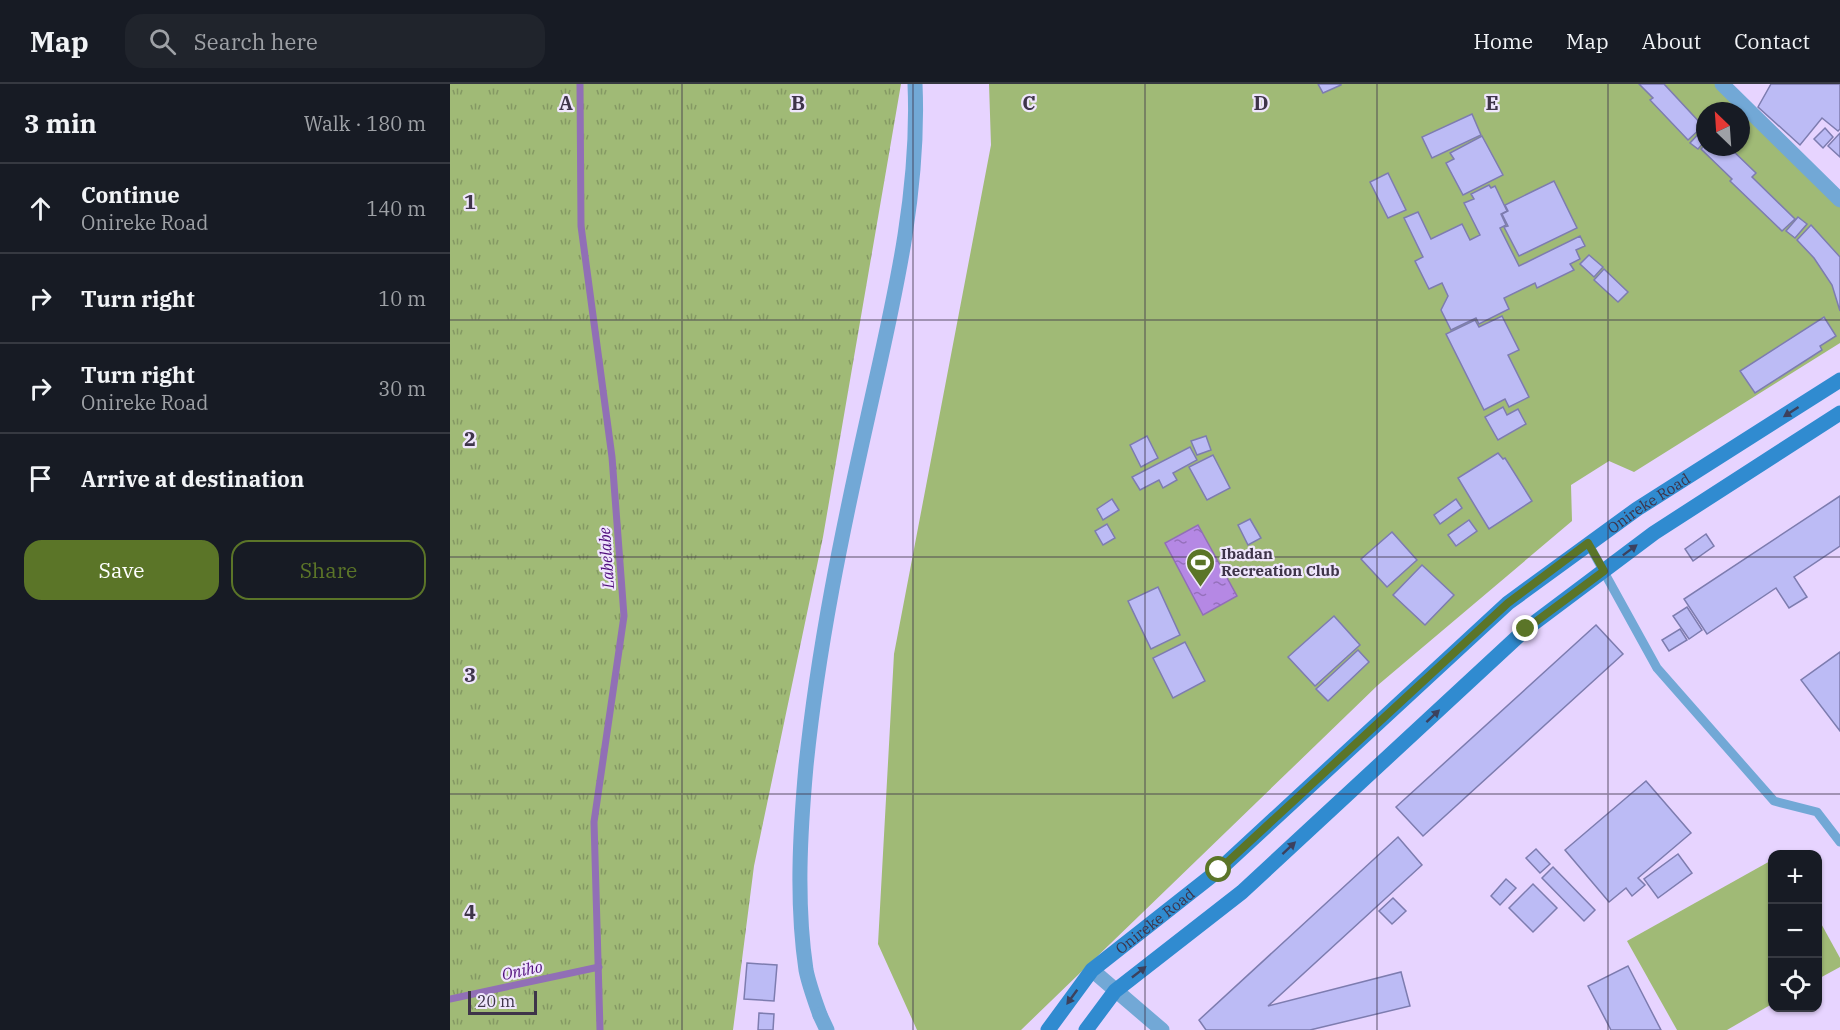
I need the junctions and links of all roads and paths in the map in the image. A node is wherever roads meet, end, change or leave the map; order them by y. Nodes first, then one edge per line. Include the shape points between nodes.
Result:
1 (915, 84) edge
2 (1722, 84) edge
3 (1840, 200) edge
4 (1840, 380) edge
5 (1840, 413) edge
6 (1588, 543) junction
7 (1604, 571) junction
8 (1840, 842) edge
9 (1092, 970) junction
10 (1115, 991) junction
11 (824, 1025) edge
12 (1048, 1030) edge
13 (1086, 1030) edge
14 (1162, 1030) edge

1 - 11 street via 917,127 912,198 838,551 812,707 799,839 807,971
2 - 3 street
4 -> 6 main road, Onireke Road
7 -> 5 main road, Onireke Road via 1654,533
6 - 7 lane
6 - 9 main road, Onireke Road via 1508,603 1219,870
7 - 8 lane via 1657,668 1774,801 1817,813
10 -> 7 main road, Onireke Road via 1242,892 1526,629
9 - 10 street
9 -> 12 main road, Onireke Road
10 - 13 main road, Onireke Road
10 - 14 street

